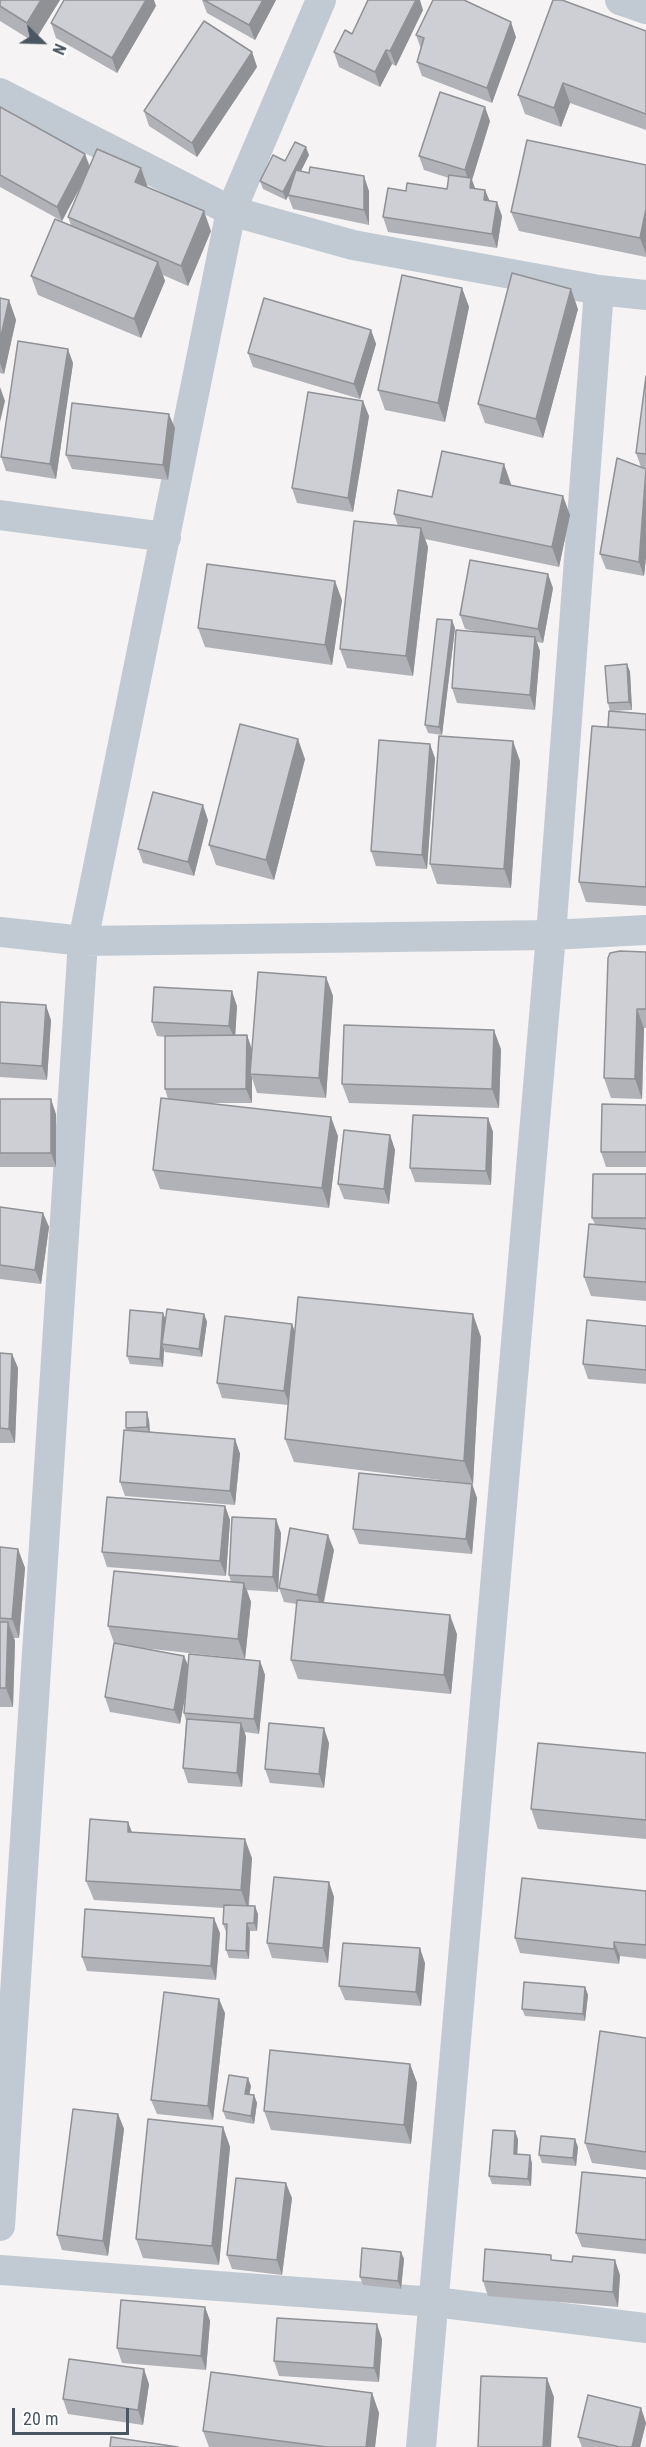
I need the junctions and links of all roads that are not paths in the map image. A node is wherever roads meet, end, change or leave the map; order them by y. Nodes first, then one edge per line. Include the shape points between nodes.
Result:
1 (321, 0) edge
2 (620, 0) edge
3 (646, 9) edge
4 (0, 93) edge
5 (231, 211) junction
6 (599, 290) junction
7 (646, 295) edge
8 (0, 515) edge
9 (166, 537) junction
10 (646, 930) edge
11 (0, 932) edge
12 (550, 935) junction
13 (83, 940) junction
14 (0, 2226) edge
15 (0, 2270) edge
16 (435, 2302) junction
17 (646, 2328) edge
18 (422, 2447) edge

1 - 5 street
2 - 3 street
4 - 5 street
5 - 6 street via 352,245
5 - 9 street
6 - 7 street
6 - 12 street
8 - 9 street
9 - 13 street
10 - 12 street
11 - 13 street
12 - 13 street
12 - 16 street
13 - 14 street
15 - 16 street
16 - 17 street
16 - 18 street

